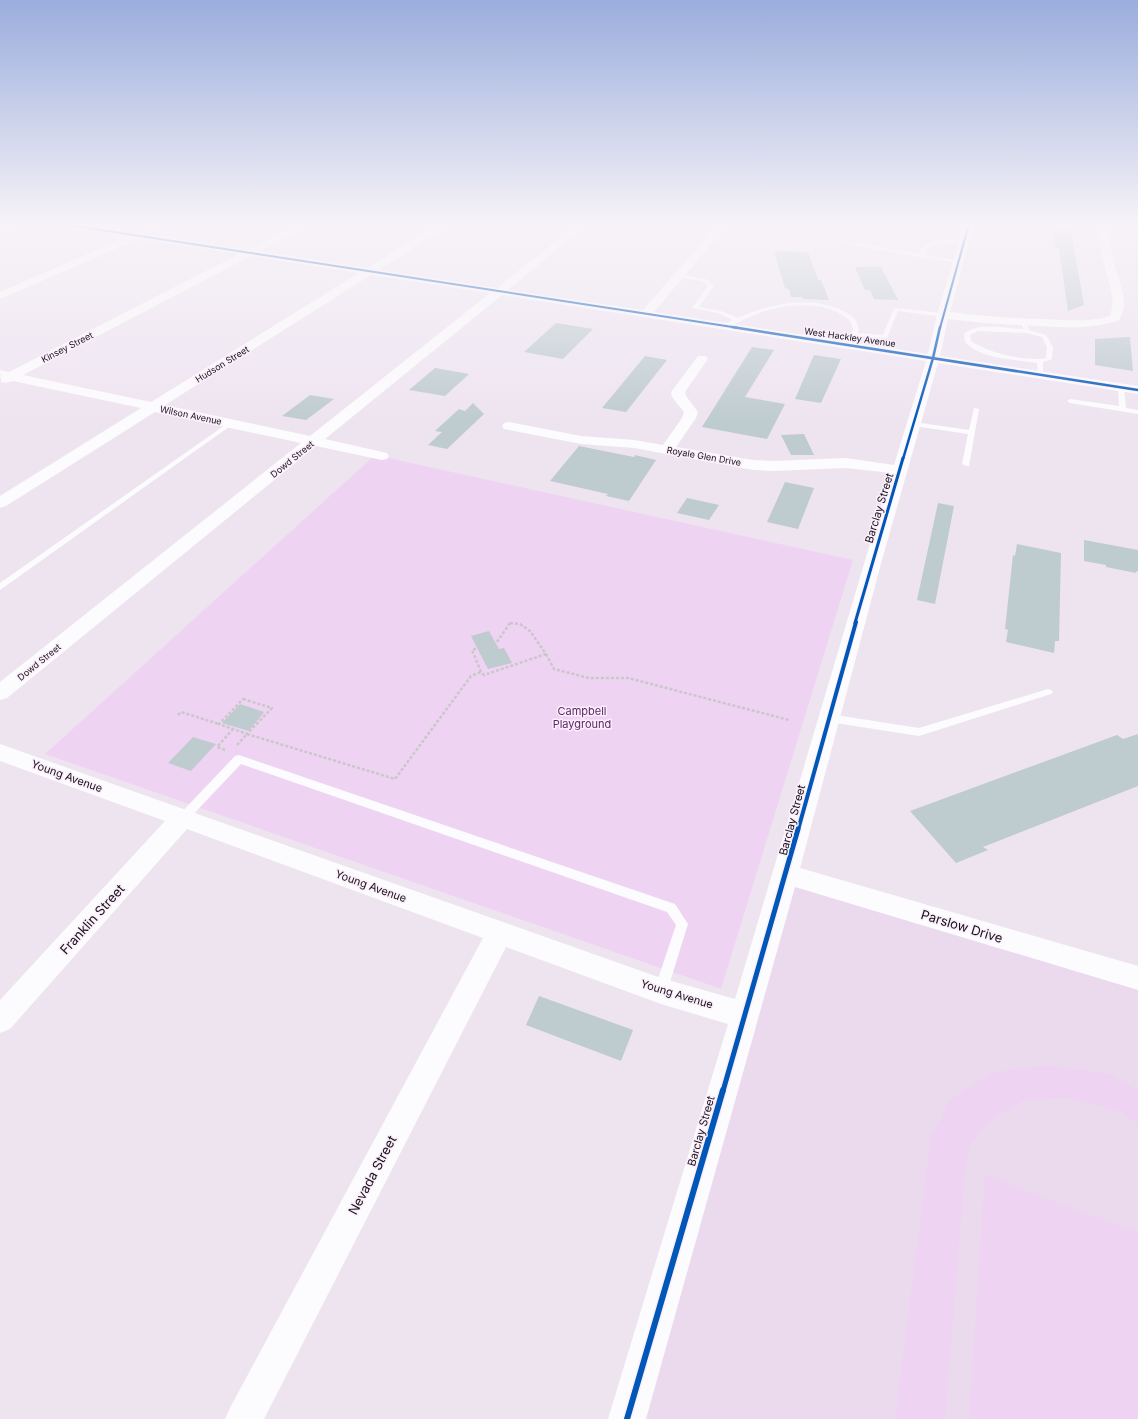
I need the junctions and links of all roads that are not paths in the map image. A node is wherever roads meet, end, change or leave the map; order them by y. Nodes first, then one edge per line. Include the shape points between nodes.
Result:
1 (13, 290) edge
2 (175, 290) edge
3 (340, 290) edge
4 (488, 290) edge
5 (666, 290) edge
6 (708, 290) edge
7 (950, 290) edge
8 (1117, 290) edge
9 (500, 292) junction
10 (0, 296) edge
11 (645, 315) junction
12 (943, 315) junction
13 (738, 320) junction
14 (1025, 326) junction
15 (722, 327) junction
16 (855, 334) junction
17 (850, 345) junction
18 (933, 358) junction
19 (702, 359) dead end
20 (1039, 361) junction
21 (1041, 375) junction
22 (4, 378) edge
23 (1122, 388) junction
24 (1138, 390) edge
25 (1070, 401) dead end
26 (154, 407) junction
27 (976, 409) dead end
28 (1123, 409) junction
29 (1138, 412) edge
30 (230, 424) junction
31 (914, 424) junction
32 (509, 426) dead end
33 (972, 433) junction
34 (314, 442) junction
35 (667, 449) junction
36 (382, 456) dead end
37 (966, 464) dead end
38 (898, 476) junction
39 (0, 503) edge
40 (0, 587) edge
41 (1048, 692) dead end
42 (0, 693) edge
43 (829, 718) junction
44 (0, 752) edge
45 (184, 818) junction
46 (786, 874) junction
47 (500, 932) junction
48 (1138, 978) edge
49 (661, 991) junction
50 (744, 1015) junction
51 (0, 1020) edge
52 (244, 1419) edge
53 (627, 1419) edge

1 - 10 street
2 - 22 street, Kinsey Street
3 - 26 street, Hudson Street
4 - 9 street, West Hackley Avenue
5 - 11 street
6 - 13 lane via 695,308 719,312
7 - 12 street, Barclay Street
8 - 14 street via 1119,297 1116,318 1106,322
9 - 11 street, West Hackley Avenue
9 - 34 street, Dowd Street
11 - 15 street, West Hackley Avenue
12 - 14 street
12 - 16 lane via 896,309 885,337
12 - 18 street, Barclay Street
13 - 15 lane
13 - 16 lane via 773,307 798,304 824,306 844,313 854,320
14 - 20 lane via 1044,336 1050,347 1049,359
14 - 20 lane via 978,329 967,334 968,342 988,354
15 - 17 street, West Hackley Avenue
16 - 17 lane
17 - 18 street, West Hackley Avenue
18 - 21 street, West Hackley Avenue
18 - 31 street, Barclay Street
19 - 35 street via 678,392 691,412
20 - 21 lane
21 - 23 street, West Hackley Avenue
22 - 26 street, Wilson Avenue
23 - 24 street, West Hackley Avenue
23 - 28 lane
25 - 28 lane
26 - 30 street, Wilson Avenue
26 - 39 street, Hudson Street
27 - 33 lane
28 - 29 lane
30 - 34 street, Wilson Avenue
30 - 40 lane
31 - 33 lane
31 - 38 street, Barclay Street
32 - 35 street, Royale Glen Drive via 581,440
33 - 37 lane
34 - 36 street, Wilson Avenue
34 - 42 street, Dowd Street
35 - 38 street, Royale Glen Drive via 732,462
38 - 43 street, Barclay Street
41 - 43 lane via 919,732
43 - 46 street, Barclay Street
44 - 45 street, Young Avenue
45 - 47 street, Young Avenue
45 - 49 lane via 239,759 671,908 682,924
45 - 51 street, Franklin Street
46 - 48 street, Parslow Drive
46 - 50 street, Barclay Street
47 - 49 street, Young Avenue
47 - 52 street, Nevada Street
49 - 50 street, Young Avenue
50 - 53 street, Barclay Street

